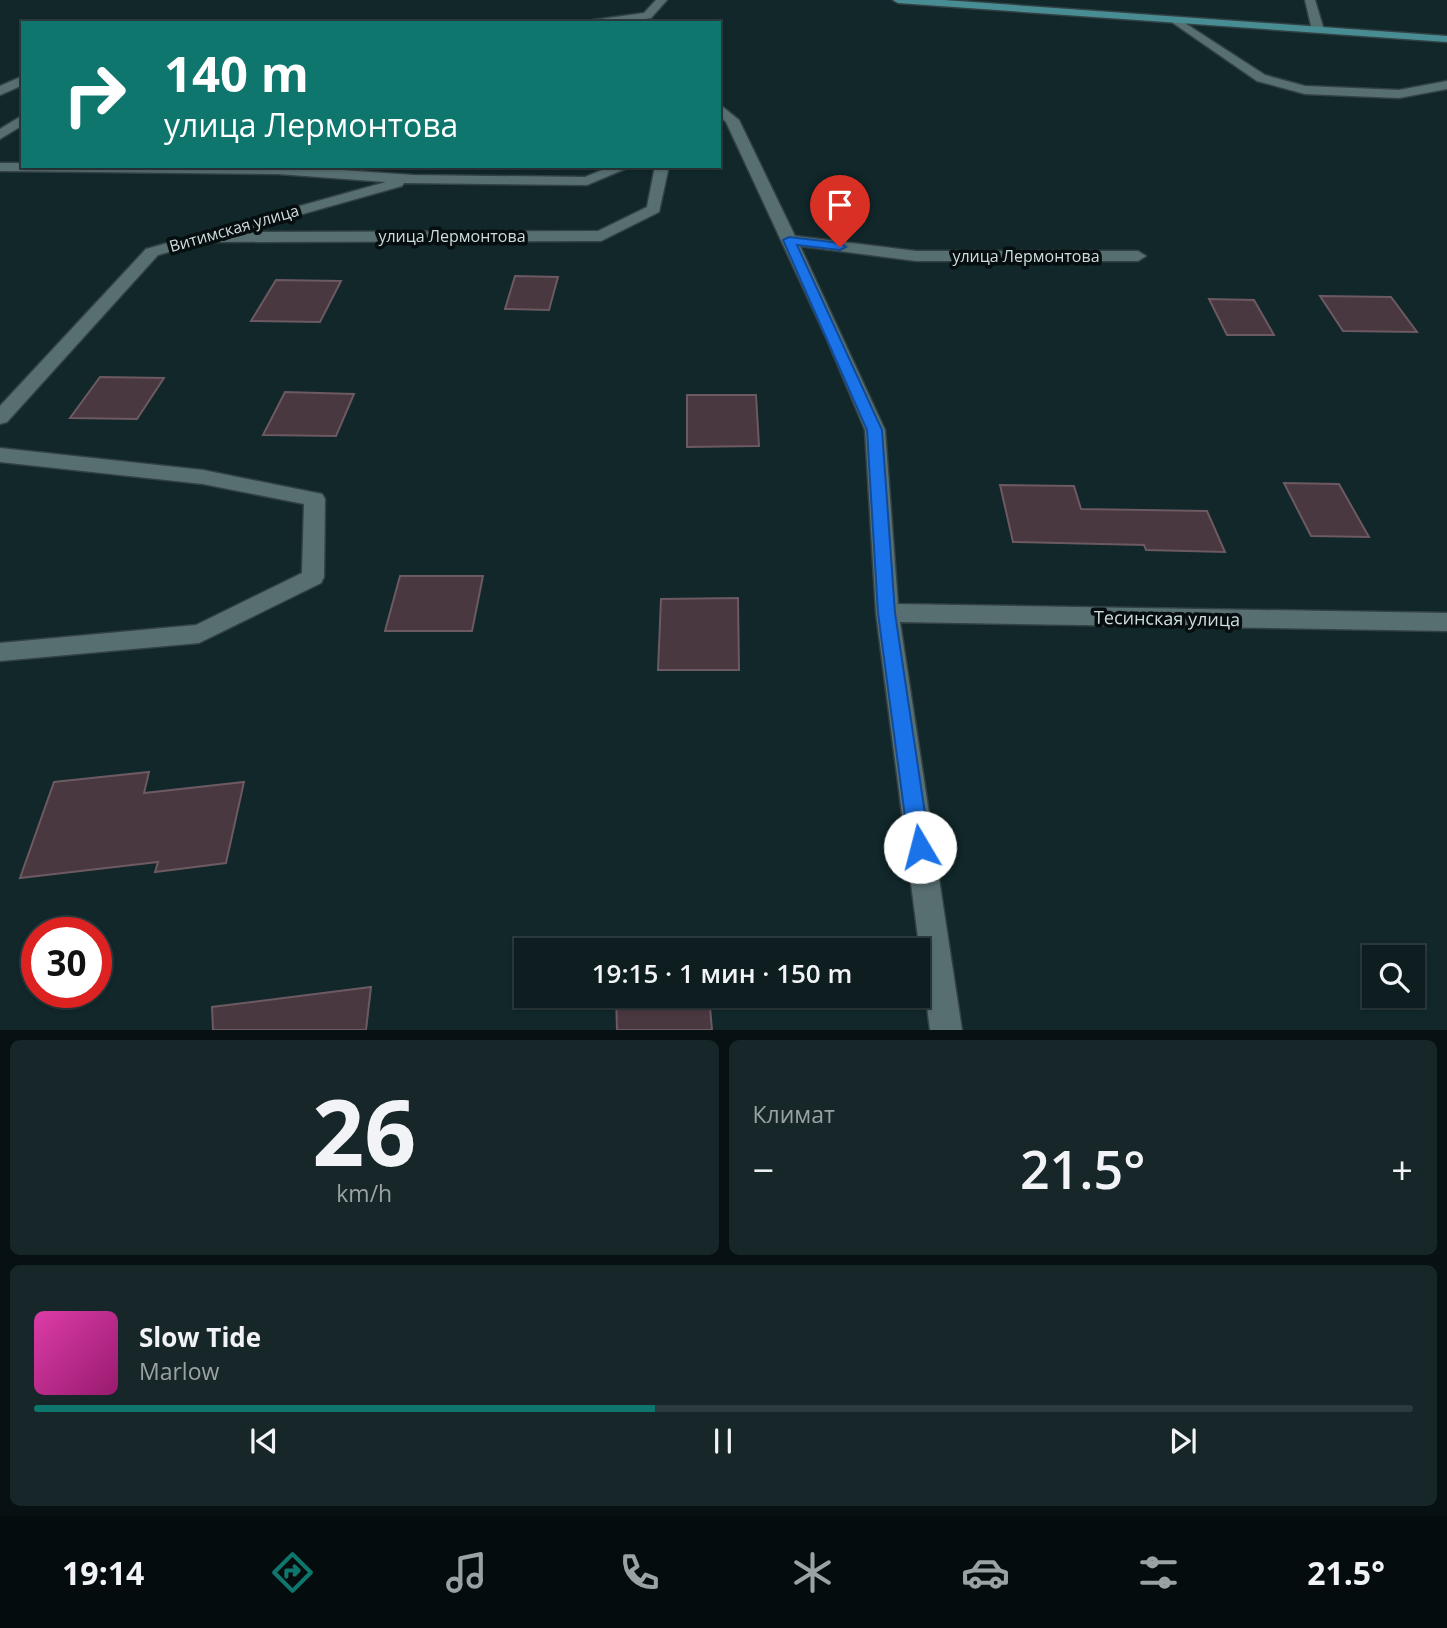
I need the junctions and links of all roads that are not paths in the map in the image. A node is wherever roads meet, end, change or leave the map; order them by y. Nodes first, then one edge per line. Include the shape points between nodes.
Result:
1 (662, 0) edge
2 (898, 0) edge
3 (1310, 0) edge
4 (986, 4) edge
5 (649, 19) edge
6 (621, 21) edge
7 (1177, 21) junction
8 (1318, 30) junction
9 (1447, 39) edge
10 (21, 81) edge
11 (1447, 85) edge
12 (0, 90) edge
13 (721, 110) edge
14 (21, 120) edge
15 (0, 135) edge
16 (0, 167) edge
17 (21, 167) edge
18 (93, 168) edge
19 (620, 168) edge
20 (662, 168) edge
21 (413, 179) junction
22 (200, 237) junction
23 (789, 240) junction
24 (1138, 256) dead end
25 (0, 418) edge
26 (0, 455) edge
27 (887, 613) junction
28 (1447, 622) edge
29 (0, 652) edge
30 (946, 1030) edge

1 - 5 street
2 - 4 main road
3 - 8 street
4 - 7 main road
5 - 6 street
7 - 8 main road
7 - 11 street via 1261,78 1304,90 1399,94
8 - 9 main road
10 - 12 street
13 - 23 street via 732,120
14 - 15 street
16 - 17 street
18 - 21 street via 278,170
19 - 21 street via 587,181
20 - 22 street, улица Лермонтова via 654,209 601,236
21 - 22 street, Витимская улица
22 - 25 street, Витимская улица via 152,252
23 - 24 street, улица Лермонтова via 916,256
23 - 27 street via 875,430
26 - 29 street via 203,477 315,499 313,577 199,634
27 - 28 street, Тесинская улица
27 - 30 street

